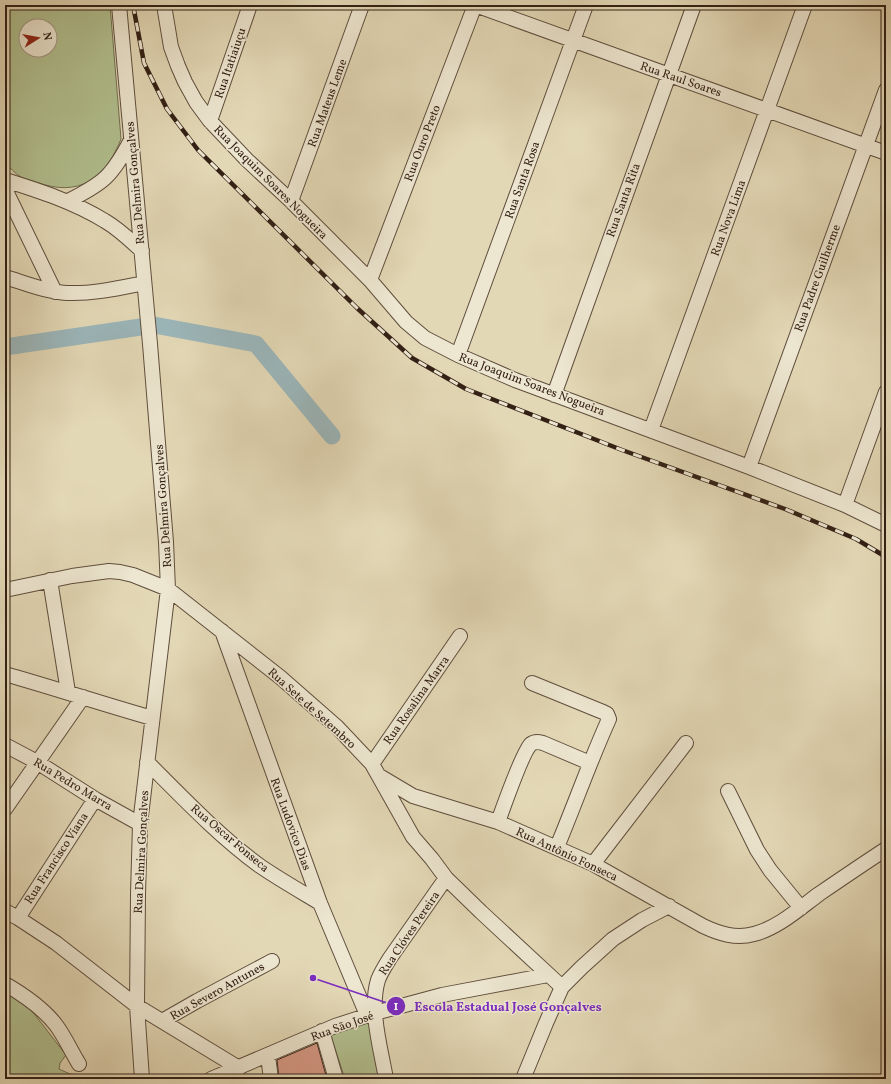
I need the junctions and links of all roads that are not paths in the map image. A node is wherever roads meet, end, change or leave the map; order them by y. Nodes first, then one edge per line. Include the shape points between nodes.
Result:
1 (119, 5) edge
2 (164, 5) edge
3 (250, 5) edge
4 (362, 5) edge
5 (475, 5) edge
6 (586, 5) edge
7 (694, 5) edge
8 (805, 5) edge
9 (574, 40) junction
10 (668, 75) junction
11 (886, 90) edge
12 (767, 110) junction
13 (210, 120) junction
14 (131, 140) junction
15 (866, 145) junction
16 (886, 153) edge
17 (5, 180) edge
18 (5, 189) edge
19 (68, 201) junction
20 (291, 201) junction
21 (142, 250) junction
22 (5, 277) edge
23 (370, 280) junction
24 (144, 283) junction
25 (55, 292) junction
26 (458, 356) junction
27 (886, 392) edge
28 (554, 395) junction
29 (651, 430) junction
30 (749, 467) junction
31 (845, 505) junction
32 (886, 525) edge
33 (50, 580) junction
34 (168, 589) junction
35 (5, 590) edge
36 (222, 631) junction
37 (460, 636) dead end
38 (5, 674) edge
39 (532, 683) dead end
40 (68, 692) junction
41 (83, 697) junction
42 (152, 718) junction
43 (686, 743) dead end
44 (5, 745) edge
45 (37, 762) junction
46 (147, 762) junction
47 (590, 762) junction
48 (374, 769) junction
49 (728, 791) dead end
50 (95, 799) junction
51 (5, 809) edge
52 (498, 822) junction
53 (140, 824) junction
54 (557, 847) junction
55 (886, 849) edge
56 (593, 864) junction
57 (446, 878) junction
58 (320, 903) junction
59 (668, 906) junction
60 (801, 908) junction
61 (5, 911) edge
62 (18, 918) junction
63 (272, 961) dead end
64 (548, 975) junction
65 (5, 984) edge
66 (562, 987) junction
67 (137, 1006) junction
68 (371, 1014) junction
69 (162, 1021) junction
70 (322, 1032) junction
71 (268, 1056) junction
72 (79, 1064) dead end
73 (239, 1068) junction
74 (142, 1079) edge
75 (211, 1079) edge
76 (271, 1079) edge
77 (336, 1079) edge
78 (386, 1079) edge
79 (523, 1079) edge

1 - 14 street, Rua Delmira Gonçalves
2 - 13 street, Rua Joaquim Soares Nogueira via 171,47 178,66 196,102
3 - 13 street, Rua Itatiaiuçu
4 - 20 street, Rua Mateus Leme
5 - 9 street, Rua Raul Soares
5 - 23 street, Rua Ouro Preto
6 - 9 street, Rua Santa Rosa
7 - 10 street, Rua Santa Rita
8 - 12 street, Rua Nova Lima
9 - 10 street, Rua Raul Soares
9 - 26 street, Rua Santa Rosa
10 - 12 street, Rua Raul Soares
10 - 28 street, Rua Santa Rita
11 - 15 street, Rua Padre Guilherme
12 - 15 street, Rua Raul Soares
12 - 29 street, Rua Nova Lima
13 - 20 street, Rua Joaquim Soares Nogueira via 247,160
14 - 19 street via 106,179
14 - 21 street, Rua Delmira Gonçalves
15 - 16 street, Rua Raul Soares
15 - 30 street, Rua Padre Guilherme
17 - 19 street
18 - 25 street
19 - 21 street via 106,222
20 - 23 street, Rua Joaquim Soares Nogueira
21 - 24 street, Rua Delmira Gonçalves
22 - 25 street
23 - 26 street, Rua Joaquim Soares Nogueira via 411,327 425,338
24 - 25 street via 85,292
24 - 34 street, Rua Delmira Gonçalves
26 - 28 street, Rua Joaquim Soares Nogueira
27 - 31 street
28 - 29 street, Rua Joaquim Soares Nogueira
29 - 30 street, Rua Joaquim Soares Nogueira
30 - 31 street, Rua Joaquim Soares Nogueira
31 - 32 street, Rua Joaquim Soares Nogueira
33 - 34 street, Rua Sete de Setembro via 91,573 120,572
33 - 35 street, Rua Sete de Setembro
33 - 40 street
34 - 36 street, Rua Sete de Setembro
34 - 42 street, Rua Delmira Gonçalves
36 - 48 street, Rua Sete de Setembro via 337,727
36 - 58 street, Rua Ludovico Dias
37 - 48 street, Rua Rosalina Marra
38 - 40 street
39 - 47 street via 607,714 609,719
40 - 41 street
41 - 42 street
41 - 45 street
42 - 46 street, Rua Delmira Gonçalves
43 - 56 street
44 - 45 street, Rua Pedro Marra
45 - 50 street, Rua Pedro Marra
45 - 51 street
46 - 53 street, Rua Delmira Gonçalves
46 - 58 street, Rua Oscar Fonseca via 240,849 266,869
47 - 52 street via 543,743 532,744 524,756
47 - 54 street
48 - 52 street, Rua Antônio Fonseca via 413,796
48 - 57 street, Rua Sete de Setembro via 413,837
49 - 60 street via 757,850
50 - 53 street, Rua Pedro Marra
50 - 62 street, Rua Francisco Viana
52 - 54 street, Rua Antônio Fonseca
53 - 67 street, Rua Delmira Gonçalves
54 - 56 street, Rua Antônio Fonseca
55 - 60 street
56 - 59 street, Rua Antônio Fonseca
57 - 64 street, Rua Sete de Setembro
57 - 68 street, Rua Clóves Pereira via 383,970
58 - 68 street, Rua Ludovico Dias
59 - 60 street, Rua Antônio Fonseca via 722,934 742,936 754,934 779,923
59 - 66 street via 614,939
61 - 62 street
62 - 67 street via 56,943
63 - 69 street, Rua Severo Antunes
64 - 66 street, Rua Sete de Setembro
64 - 68 street, Rua São José via 442,995
65 - 72 street via 39,1007 56,1026
66 - 79 street
67 - 69 street
67 - 74 street, Rua Delmira Gonçalves
68 - 70 street, Rua São José
68 - 78 street
69 - 73 street
70 - 71 street, Rua São José
70 - 77 street
71 - 73 street, Rua São José
71 - 76 street
73 - 75 street, Rua São José

